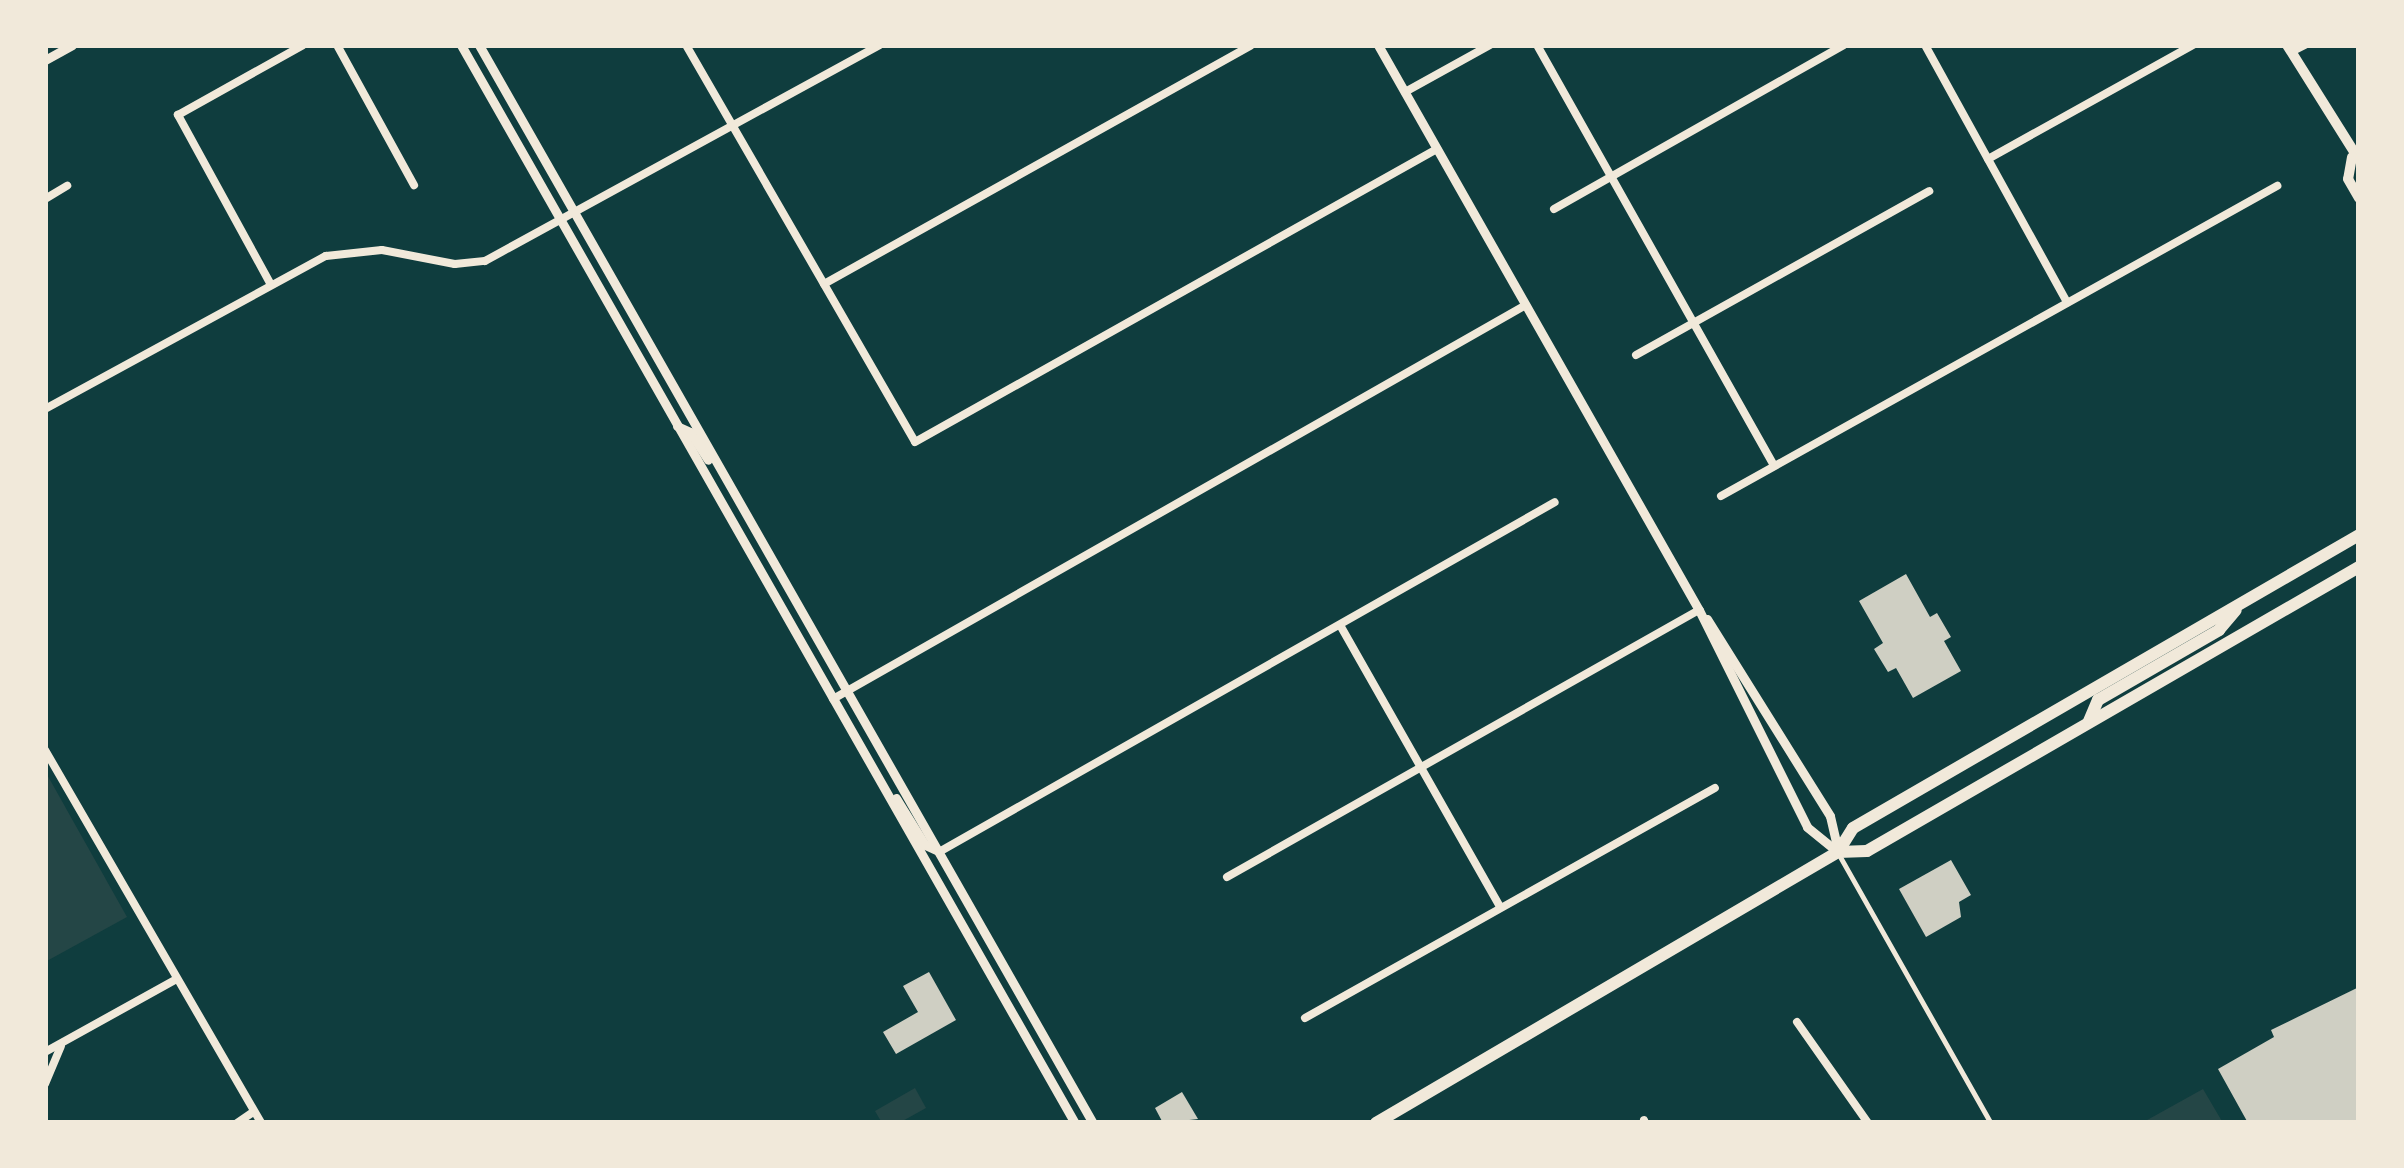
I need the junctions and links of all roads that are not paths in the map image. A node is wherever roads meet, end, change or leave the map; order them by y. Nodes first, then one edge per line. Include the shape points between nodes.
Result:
1 (72, 45) edge
2 (303, 45) edge
3 (337, 45) edge
4 (461, 45) edge
5 (479, 45) edge
6 (686, 45) edge
7 (880, 45) edge
8 (1251, 45) edge
9 (1378, 45) edge
10 (1490, 45) edge
11 (1537, 45) edge
12 (1844, 45) edge
13 (1925, 45) edge
14 (2193, 45) edge
15 (2305, 45) edge
16 (2289, 49) edge
17 (45, 60) edge
18 (1405, 92) junction
19 (733, 128) junction
20 (1437, 149) junction
21 (2356, 158) edge
22 (1988, 160) junction
23 (1611, 176) junction
24 (414, 185) dead end
25 (2277, 185) dead end
26 (68, 186) dead end
27 (1929, 191) dead end
28 (2359, 198) edge
29 (45, 199) edge
30 (1554, 209) dead end
31 (575, 214) junction
32 (562, 223) junction
33 (269, 283) junction
34 (824, 284) junction
35 (2067, 302) junction
36 (1526, 304) junction
37 (1694, 323) junction
38 (1636, 355) dead end
39 (45, 409) edge
40 (677, 426) junction
41 (1774, 466) junction
42 (1721, 496) dead end
43 (1555, 502) dead end
44 (2359, 535) edge
45 (760, 539) junction
46 (2359, 568) edge
47 (2242, 602) junction
48 (1700, 610) junction
49 (1340, 626) junction
50 (845, 690) junction
51 (833, 698) junction
52 (2089, 721) junction
53 (45, 750) edge
54 (1421, 767) junction
55 (877, 776) junction
56 (1715, 788) dead end
57 (939, 852) junction
58 (1838, 852) junction
59 (1227, 877) dead end
60 (1500, 907) junction
61 (175, 980) junction
62 (1305, 1018) dead end
63 (1797, 1022) dead end
64 (62, 1045) junction
65 (45, 1052) edge
66 (45, 1084) edge
67 (252, 1113) junction
68 (237, 1123) edge
69 (261, 1123) edge
70 (1075, 1123) edge
71 (1093, 1123) edge
72 (1376, 1123) edge
73 (1868, 1123) edge
74 (1991, 1123) edge

1 - 17 street
2 - 33 street via 178,115
3 - 24 street
4 - 32 street
5 - 31 street
6 - 19 street
7 - 19 street
8 - 34 street
9 - 18 street
10 - 18 street
11 - 23 street
12 - 23 street
13 - 22 street
14 - 22 street
15 - 16 street
16 - 21 main road
18 - 20 street
19 - 31 street
19 - 34 street
20 - 34 street via 915,442
20 - 36 street
21 - 28 main road via 2348,179
22 - 35 street
23 - 30 street
23 - 37 street
25 - 35 street
26 - 29 street
27 - 37 street
31 - 32 street
31 - 45 street
32 - 33 street via 485,261 354,250 306,262
32 - 40 street
33 - 39 street
35 - 41 street
36 - 48 street
36 - 50 street
37 - 38 street
37 - 41 street
40 - 45 street via 691,432
40 - 51 street
41 - 42 street
43 - 49 street
44 - 47 main road
45 - 50 street
46 - 52 main road
47 - 52 main road via 2219,630 2098,700
47 - 58 main road via 1853,828
48 - 54 street
48 - 58 street via 1830,816
48 - 58 street via 1808,827
49 - 54 street
49 - 57 street
50 - 51 street
50 - 57 street
51 - 55 street
52 - 58 main road via 1867,851
53 - 61 street
54 - 59 street
54 - 60 street
55 - 57 street
55 - 70 street
56 - 60 street
57 - 71 street
58 - 72 main road
58 - 74 lane
60 - 62 street
61 - 64 street
61 - 67 street
63 - 73 street
64 - 65 street
64 - 66 street
67 - 68 street
67 - 69 street

